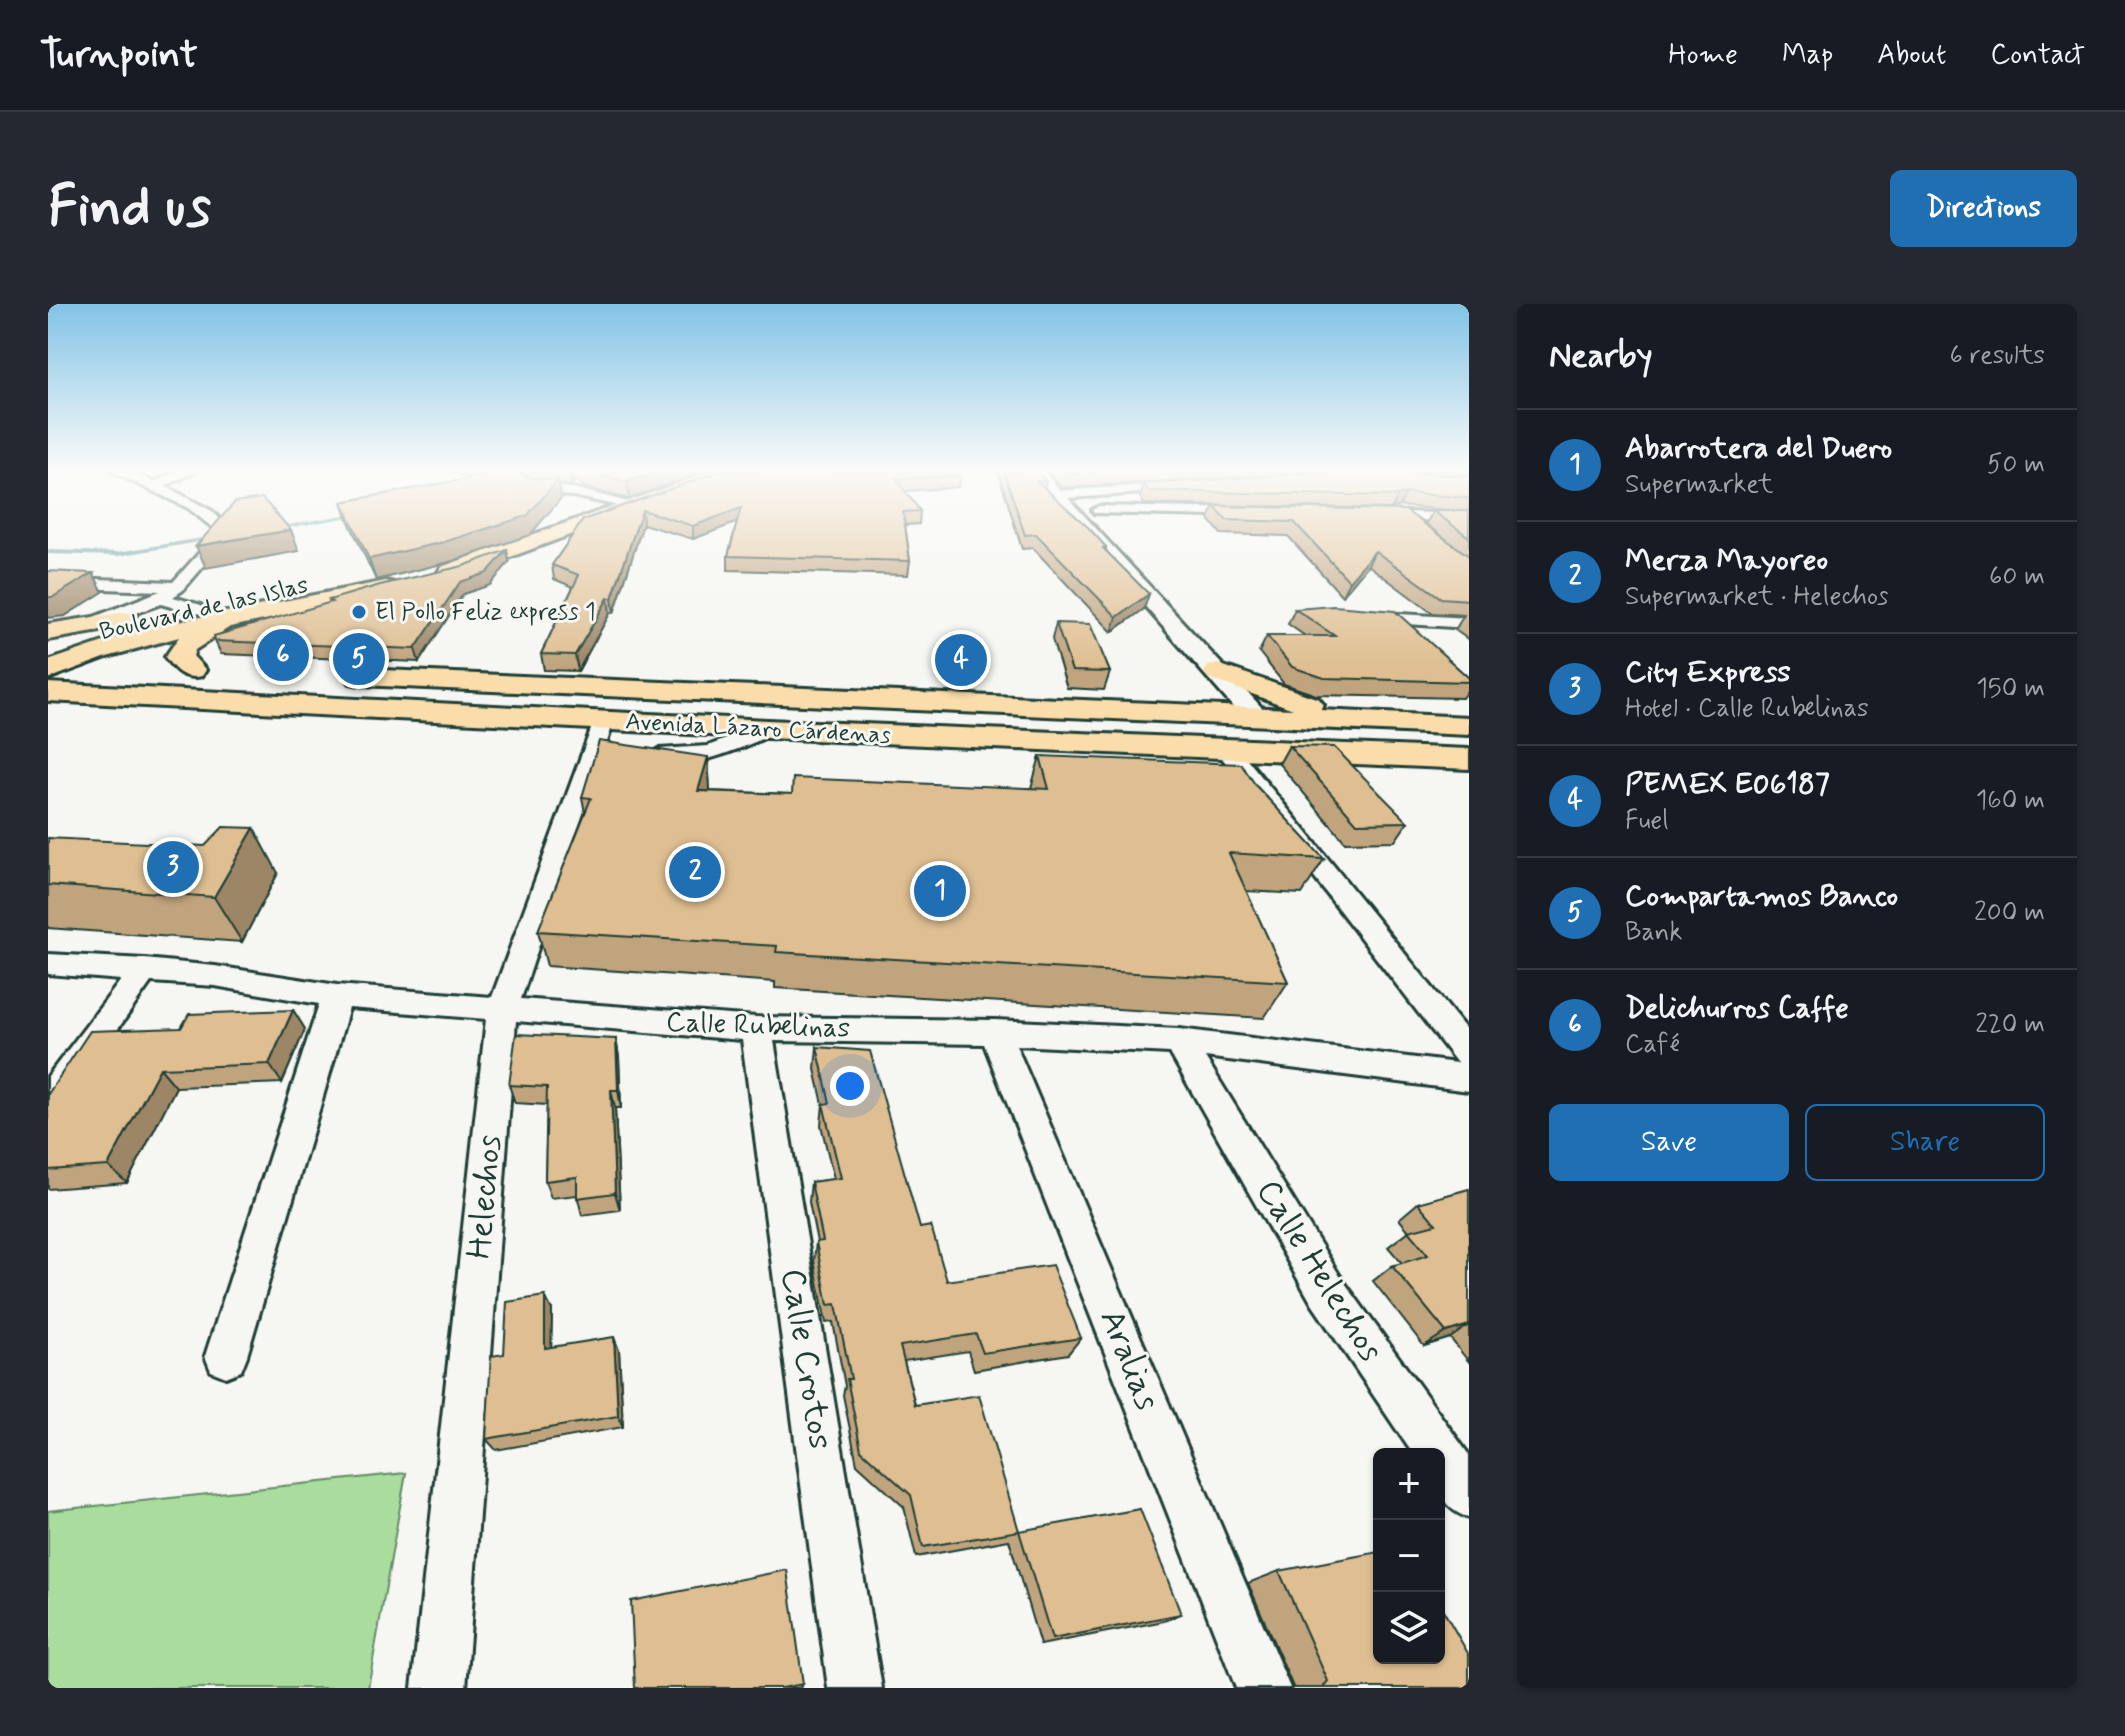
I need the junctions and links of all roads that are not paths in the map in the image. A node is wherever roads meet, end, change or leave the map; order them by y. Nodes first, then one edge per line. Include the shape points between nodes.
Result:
1 (222, 536) edge
2 (493, 536) edge
3 (554, 536) edge
4 (1093, 536) edge
5 (443, 552) edge
6 (386, 568) edge
7 (48, 582) edge
8 (177, 587) junction
9 (160, 599) junction
10 (291, 599) junction
11 (195, 609) junction
12 (1350, 616) edge
13 (224, 622) junction
14 (1469, 623) edge
15 (84, 627) junction
16 (48, 632) edge
17 (132, 668) dead end
18 (50, 669) edge
19 (162, 669) dead end
20 (192, 670) junction
21 (224, 671) dead end
22 (1218, 672) junction
23 (335, 676) dead end
24 (1256, 717) junction
25 (1365, 722) junction
26 (1469, 726) edge
27 (767, 729) junction
28 (614, 746) junction
29 (1227, 749) junction
30 (1469, 759) edge
31 (48, 964) edge
32 (145, 969) junction
33 (337, 996) junction
34 (502, 1010) junction
35 (756, 1029) junction
36 (995, 1032) junction
37 (1179, 1041) junction
38 (1469, 1056) edge
39 (1469, 1078) edge
40 (48, 1101) edge
41 (226, 1356) dead end
42 (1469, 1495) edge
43 (439, 1688) edge
44 (855, 1688) edge
45 (1263, 1688) edge

1 - 8 street
2 - 5 main road
3 - 10 main road, Boulevard de las Islas via 457,570
4 - 22 street
6 - 10 main road, Boulevard de las Islas
7 - 8 street
8 - 9 street
9 - 11 street
9 - 15 street
10 - 11 main road, Boulevard de las Islas
10 - 13 main road, Boulevard de las Islas
11 - 15 main road
11 - 18 main road, Boulevard de las Islas via 89,635
12 - 14 street
13 - 18 main road, Boulevard de las Islas via 144,636
13 - 20 main road via 183,646 179,657
15 - 16 main road
17 - 18 main road
18 - 28 main road, Avenida Lázaro Cárdenas
19 - 20 main road
20 - 21 main road
22 - 24 street
22 - 25 main road
23 - 24 main road, Avenida Lázaro Cárdenas
24 - 25 main road, Avenida Lázaro Cárdenas
25 - 26 main road, Avenida Lázaro Cárdenas
27 - 28 main road, Avenida Lázaro Cárdenas
27 - 28 street via 692,758
27 - 29 main road, Avenida Lázaro Cárdenas
28 - 34 street, Helechos
29 - 30 main road, Avenida Lázaro Cárdenas
29 - 38 street
31 - 32 street, Calle Rubelinas
32 - 33 street, Calle Rubelinas
32 - 40 street
33 - 34 street, Calle Rubelinas
33 - 41 street
34 - 35 street, Calle Rubelinas
34 - 43 street, Helechos
35 - 36 street, Calle Rubelinas
35 - 44 street, Calle Crotos
36 - 37 street, Calle Rubelinas
36 - 45 street, Aralias
37 - 39 street, Calle Rubelinas
37 - 42 street, Calle Helechos via 1326,1290

